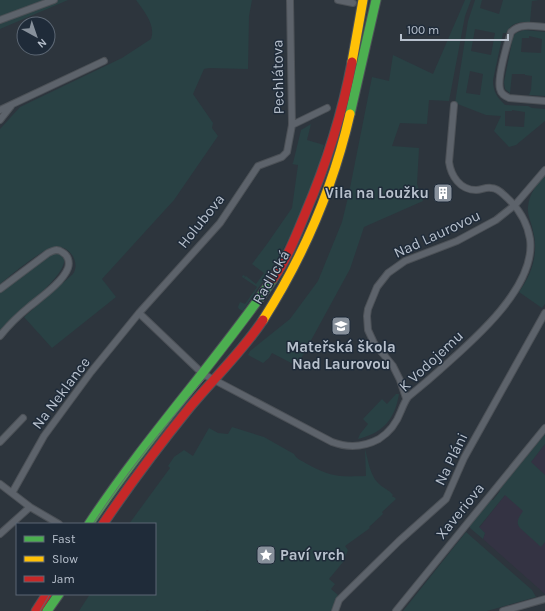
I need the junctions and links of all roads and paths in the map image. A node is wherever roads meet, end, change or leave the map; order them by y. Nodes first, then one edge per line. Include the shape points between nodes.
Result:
1 (54, 0) edge
2 (290, 0) edge
3 (338, 0) edge
4 (362, 0) edge
5 (376, 0) edge
6 (353, 3) dead end
7 (0, 20) edge
8 (545, 27) edge
9 (104, 61) dead end
10 (545, 101) edge
11 (12, 105) junction
12 (454, 105) dead end
13 (327, 108) dead end
14 (0, 110) edge
15 (0, 120) edge
16 (292, 125) junction
17 (287, 152) joint
18 (545, 170) edge
19 (515, 205) junction
20 (0, 289) edge
21 (139, 313) junction
22 (545, 313) edge
23 (0, 336) edge
24 (203, 374) junction
25 (216, 380) junction
26 (406, 398) junction
27 (23, 418) dead end
28 (545, 428) edge
29 (0, 442) edge
30 (0, 484) edge
31 (12, 493) junction
32 (30, 507) junction
33 (57, 523) edge
34 (90, 523) edge
35 (104, 523) edge
36 (0, 534) edge
37 (46, 595) edge
38 (58, 595) edge
39 (545, 599) edge
40 (36, 611) edge
41 (48, 611) edge
42 (335, 611) edge
43 (396, 611) edge
44 (503, 611) edge

1 - 7 street
2 - 16 street, Pechlátova
3 - 6 street
4 - 24 main road, Radlická via 344,99 322,174 294,241 277,273
5 - 25 main road, Radlická via 344,139 313,228 273,304 255,332
8 - 10 street via 525,26 515,28 511,32 499,83 501,92 509,98
9 - 11 street
11 - 14 street
11 - 15 street
12 - 19 street, K Vodojemu via 449,162 454,178 474,190 498,190
13 - 16 street
16 - 17 street, Pechlátova
17 - 21 street, Holubova via 282,157 258,166 220,223
18 - 19 street
19 - 26 street, K Vodojemu via 524,220 530,240 527,268 518,287 474,339
19 - 26 street, Nad Laurovou via 496,220 463,238 405,261 388,273 377,287 368,309 368,330 374,343 393,366
20 - 23 street via 53,250 63,252 68,258 69,266 62,277
21 - 24 street, K Vodojemu
21 - 31 street, Na Neklance via 44,436
22 - 42 street, Na Pláni via 464,458 446,499 339,600
24 - 25 street, K Vodojemu
24 - 34 main road, Radlická via 112,489
25 - 26 street, K Vodojemu via 342,445 365,445 379,438 392,427
25 - 35 main road, Radlická via 186,412
27 - 29 street
28 - 43 street, Xaveriova
30 - 31 street
31 - 32 street
32 - 33 street
32 - 36 street
37 - 40 main road
38 - 41 main road
39 - 44 street

